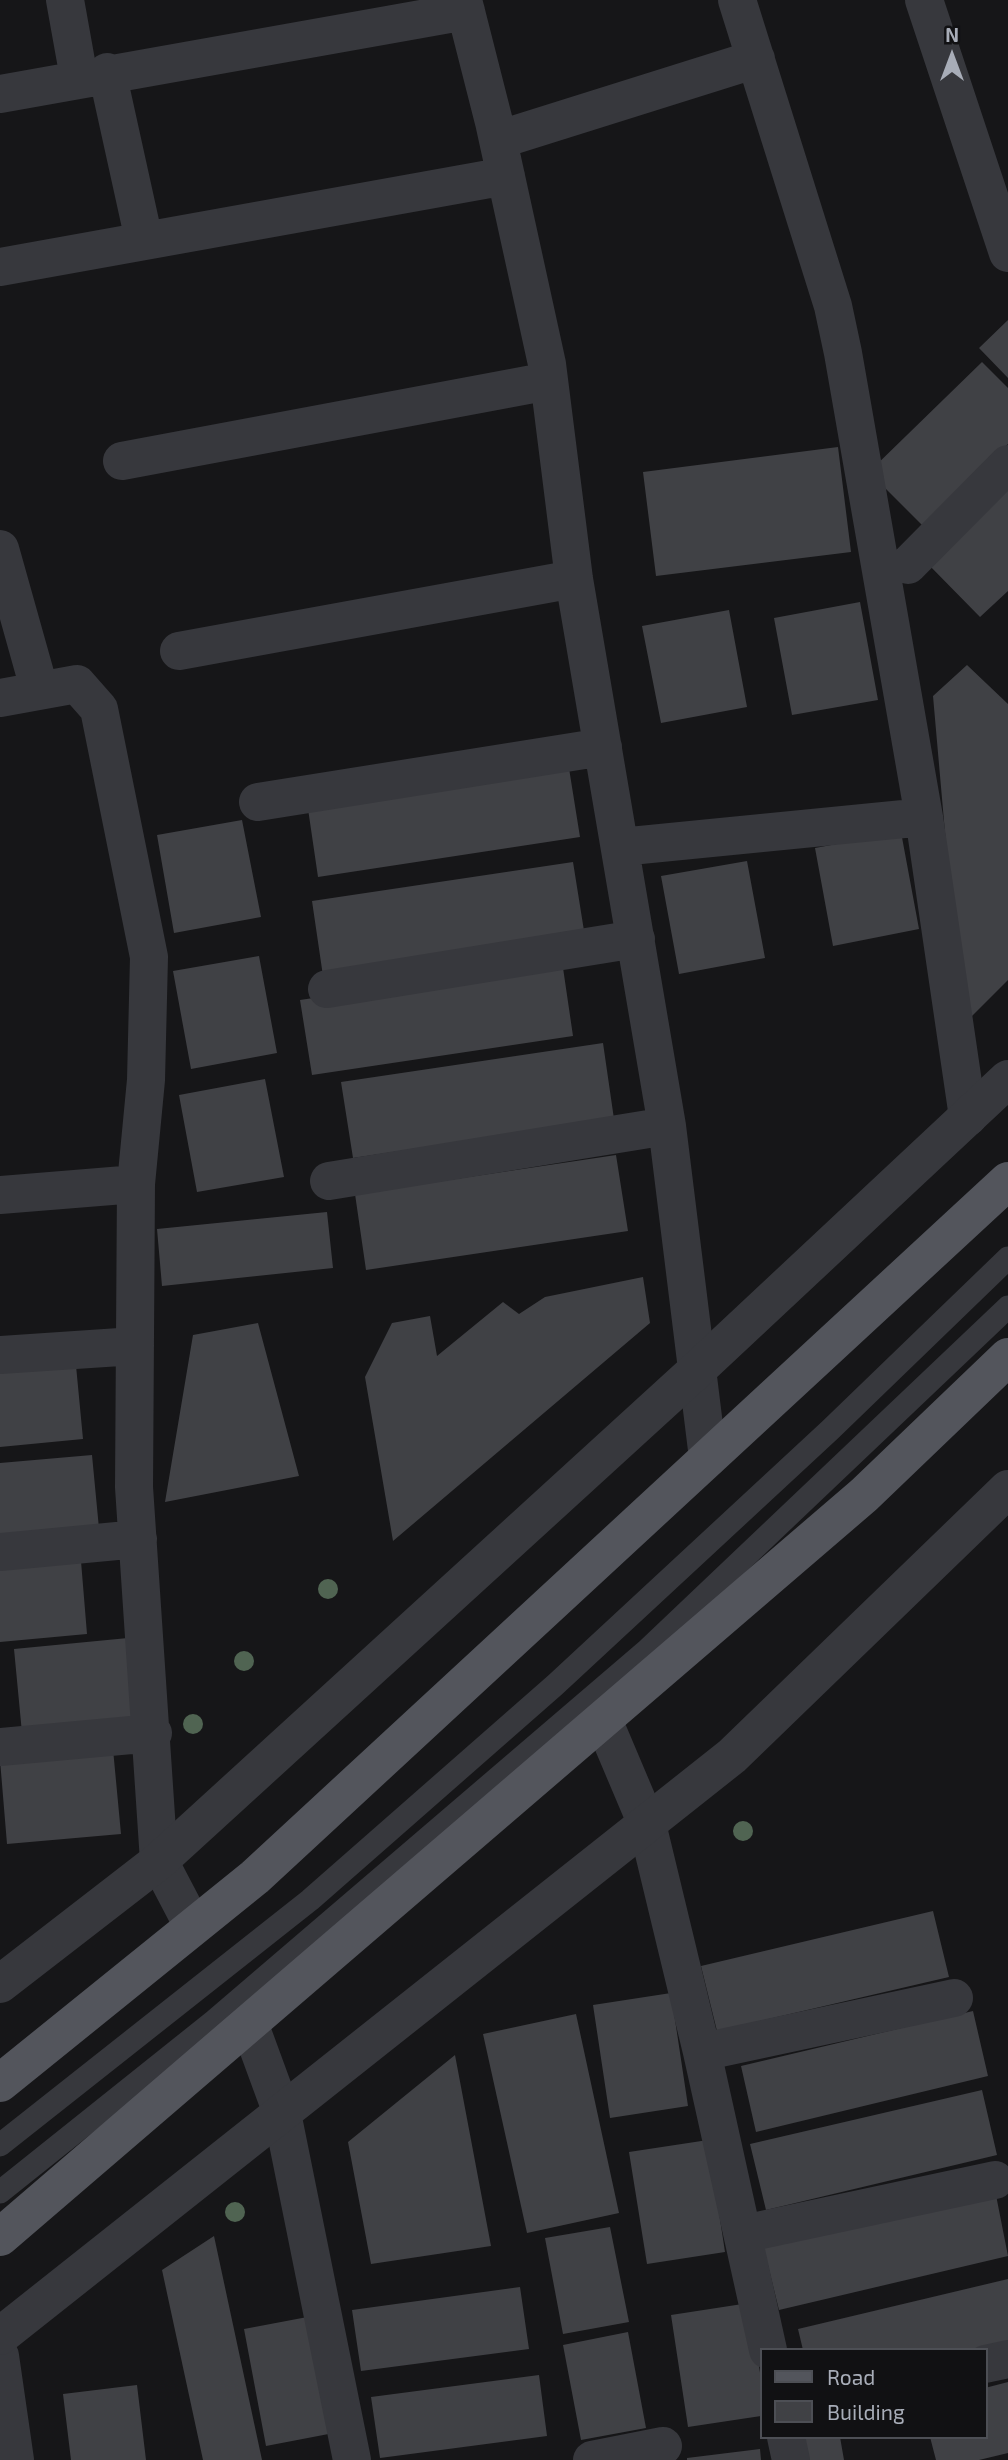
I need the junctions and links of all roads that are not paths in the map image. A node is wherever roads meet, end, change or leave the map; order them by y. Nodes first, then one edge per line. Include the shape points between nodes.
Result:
1 (65, 0) edge
2 (737, 0) edge
3 (924, 0) edge
4 (464, 5) edge
5 (756, 59) junction
6 (93, 75) junction
7 (0, 94) edge
8 (502, 158) junction
9 (144, 240) junction
10 (1008, 253) edge
11 (0, 267) edge
12 (550, 381) junction
13 (122, 461) dead end
14 (1008, 464) edge
15 (0, 549) edge
16 (908, 565) dead end
17 (574, 579) junction
18 (180, 651) dead end
19 (39, 688) junction
20 (0, 698) edge
21 (603, 747) junction
22 (258, 802) dead end
23 (924, 817) junction
24 (620, 847) junction
25 (636, 939) junction
26 (327, 989) dead end
27 (1008, 1079) edge
28 (968, 1117) junction
29 (667, 1126) junction
30 (329, 1181) dead end
31 (1008, 1181) edge
32 (136, 1184) junction
33 (0, 1195) edge
34 (1008, 1258) edge
35 (1008, 1307) edge
36 (135, 1346) junction
37 (0, 1355) edge
38 (1008, 1357) edge
39 (699, 1368) junction
40 (708, 1458) junction
41 (1008, 1489) edge
42 (138, 1539) junction
43 (0, 1552) edge
44 (603, 1720) junction
45 (153, 1733) junction
46 (0, 1747) edge
47 (647, 1824) junction
48 (159, 1861) junction
49 (193, 1926) junction
50 (0, 1984) edge
51 (954, 1998) dead end
52 (249, 2023) junction
53 (702, 2052) junction
54 (0, 2083) edge
55 (282, 2113) junction
56 (0, 2145) edge
57 (995, 2180) dead end
58 (0, 2192) edge
59 (743, 2234) junction
60 (0, 2237) edge
61 (0, 2336) edge
62 (768, 2348) edge
63 (0, 2356) edge
64 (1008, 2359) edge
65 (987, 2364) edge
66 (786, 2439) edge
67 (663, 2446) dead end
68 (15, 2460) edge
69 (352, 2460) edge
70 (593, 2460) edge
71 (791, 2460) edge

1 - 6 street
2 - 5 street
3 - 10 street
4 - 6 street
4 - 8 street
5 - 8 street
5 - 23 street via 833,306
6 - 7 street
6 - 9 street
8 - 9 street
8 - 12 street
9 - 11 street
12 - 13 street
12 - 17 street
14 - 16 street
15 - 19 street
17 - 18 street
17 - 21 street
19 - 20 street
19 - 32 street via 77,684 99,709 149,957 146,1080
21 - 22 street
21 - 24 street
23 - 24 street
23 - 28 street
24 - 25 street
25 - 26 street
25 - 29 street
27 - 28 street
28 - 39 street
29 - 30 street
29 - 39 street
31 - 40 main road
32 - 33 street
32 - 36 street
34 - 56 lane via 555,1685 310,1900
35 - 58 lane via 646,1651 214,2021
36 - 37 street
36 - 42 street
38 - 44 main road via 864,1495
39 - 40 street
39 - 48 street
40 - 49 main road via 255,1877
41 - 47 street via 732,1756
42 - 43 street
42 - 45 street
44 - 47 street
44 - 52 main road
45 - 46 street
45 - 48 street
47 - 53 street
47 - 55 street
48 - 49 street
48 - 50 street
49 - 54 main road
51 - 53 street
52 - 55 street
52 - 60 main road
53 - 59 street
55 - 61 street
55 - 69 street
57 - 59 street
59 - 62 street
63 - 68 street
64 - 65 street
66 - 71 street
67 - 70 street

